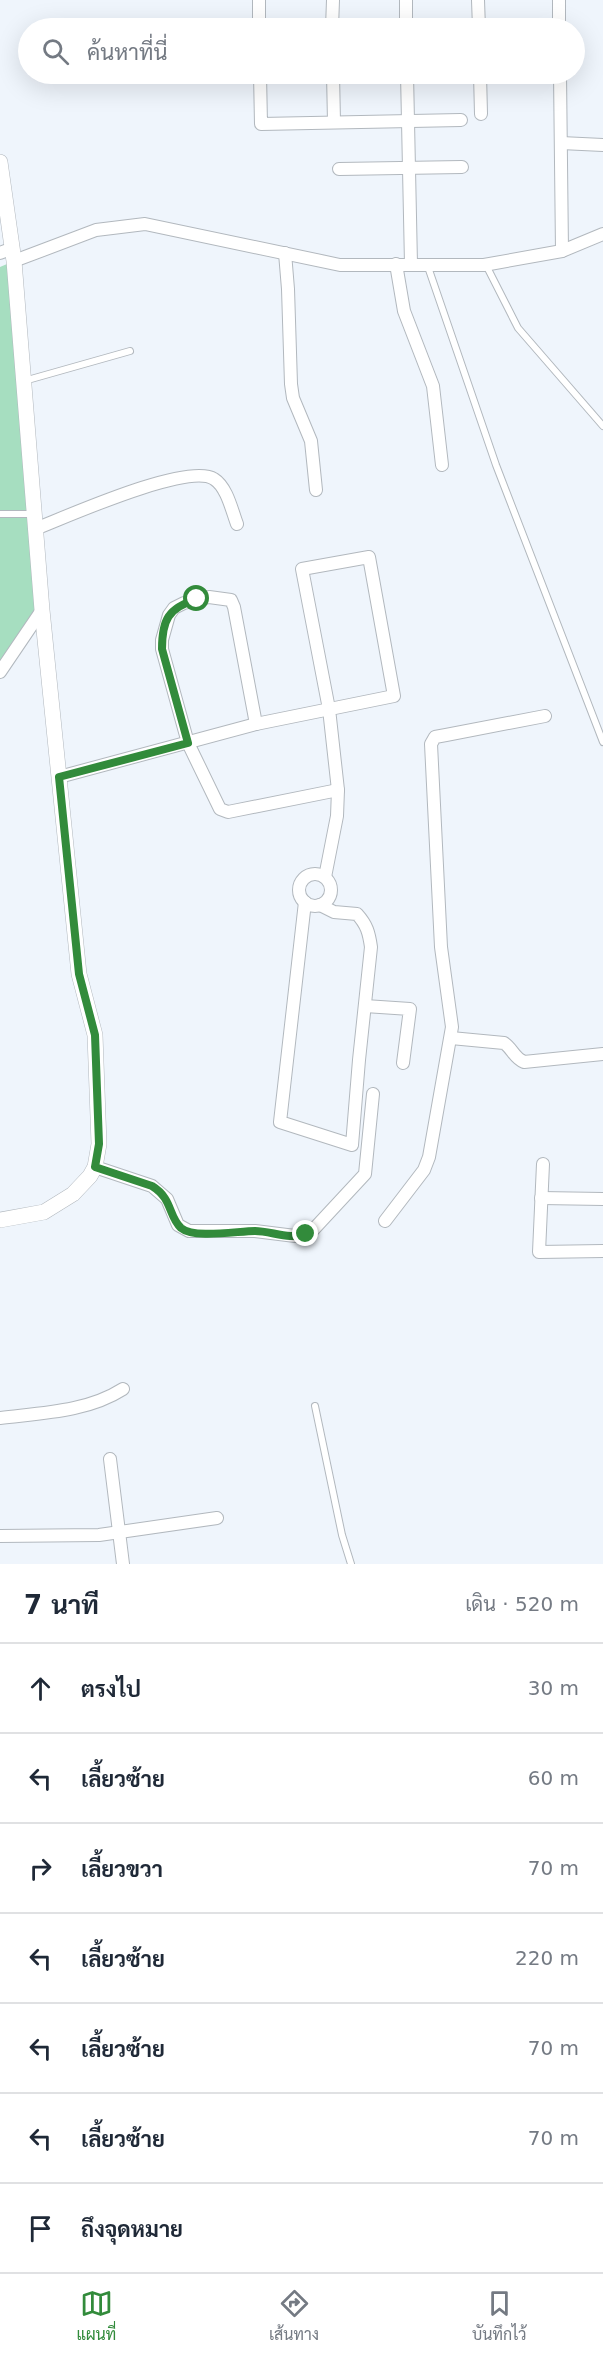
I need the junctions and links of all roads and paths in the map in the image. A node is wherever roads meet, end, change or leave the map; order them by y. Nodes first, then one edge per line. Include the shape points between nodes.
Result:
1 (259, 0) edge
2 (333, 0) edge
3 (406, 0) edge
4 (478, 0) edge
5 (559, 0) edge
6 (259, 18) edge
7 (332, 18) edge
8 (406, 18) edge
9 (479, 18) edge
10 (559, 18) edge
11 (260, 84) edge
12 (333, 84) edge
13 (407, 84) edge
14 (480, 84) edge
15 (560, 84) edge
16 (481, 114) dead end
17 (461, 120) dead end
18 (407, 121) junction
19 (334, 122) junction
20 (561, 143) junction
21 (603, 145) edge
22 (0, 162) edge
23 (462, 166) dead end
24 (409, 167) junction
25 (339, 169) dead end
26 (603, 234) edge
27 (562, 251) junction
28 (285, 253) junction
29 (9, 254) edge
30 (396, 264) junction
31 (411, 264) junction
32 (427, 264) junction
33 (486, 265) junction
34 (130, 351) dead end
35 (24, 381) junction
36 (603, 426) edge
37 (442, 465) dead end
38 (316, 490) dead end
39 (0, 514) edge
40 (34, 521) junction
41 (237, 524) dead end
42 (42, 610) junction
43 (0, 672) edge
44 (329, 709) junction
45 (545, 716) dead end
46 (256, 724) junction
47 (603, 742) edge
48 (188, 743) junction
49 (59, 777) junction
50 (338, 790) junction
51 (325, 877) junction
52 (305, 902) junction
53 (320, 905) junction
54 (365, 1006) junction
55 (451, 1038) junction
56 (603, 1054) edge
57 (404, 1063) dead end
58 (373, 1094) dead end
59 (543, 1164) dead end
60 (95, 1167) junction
61 (542, 1198) junction
62 (603, 1199) edge
63 (0, 1220) edge
64 (385, 1221) dead end
65 (603, 1251) edge
66 (123, 1389) dead end
67 (315, 1406) dead end
68 (0, 1418) edge
69 (110, 1459) dead end
70 (218, 1518) dead end
71 (119, 1533) junction
72 (0, 1536) edge
73 (123, 1564) edge
74 (351, 1564) edge

1 - 6 street
2 - 7 street
3 - 8 street
4 - 9 street
5 - 10 street
11 - 19 street via 261,123
12 - 19 street
13 - 18 street
14 - 16 street
15 - 20 street
17 - 18 street
18 - 19 street
18 - 24 street
20 - 21 street
20 - 27 street
22 - 29 street
23 - 24 street
24 - 25 street
24 - 31 street
26 - 27 street
27 - 33 street
28 - 29 street via 145,224 96,230
28 - 30 street via 340,265
28 - 38 street via 292,398 311,441
29 - 35 street
30 - 31 street
30 - 37 street via 404,311 433,386
31 - 32 street
32 - 33 street
32 - 47 lane via 496,465
33 - 36 lane via 525,337
34 - 35 lane
35 - 40 street
39 - 40 lane
40 - 41 street via 164,480 204,476 215,479 222,488
40 - 42 street
42 - 43 street
42 - 49 street
44 - 44 street via 394,696 369,557 302,569
44 - 46 street
44 - 50 street
45 - 55 street via 446,735 435,738 431,744 441,947
46 - 48 street
46 - 48 street via 231,600 197,599 174,608 162,640
48 - 49 street
48 - 50 street via 223,811
49 - 60 street via 79,974 95,1035 99,1144
50 - 51 street via 338,816
51 - 52 street via 309,874 301,882 299,892
51 - 53 street via 330,895
52 - 53 street
52 - 54 street via 280,1122 352,1145
53 - 54 street via 333,912 357,914 368,928 371,947
54 - 57 street via 410,1009
55 - 56 street via 504,1043 524,1062
55 - 64 street via 429,1157 424,1170
58 - 60 street via 364,1174 313,1230 301,1236 255,1231 189,1232 178,1225 160,1191
59 - 61 street
60 - 63 street via 73,1194 44,1212
61 - 62 street
61 - 65 street via 539,1252
66 - 68 street via 90,1405
67 - 74 lane
69 - 71 street
70 - 71 street
71 - 72 street
71 - 73 street

